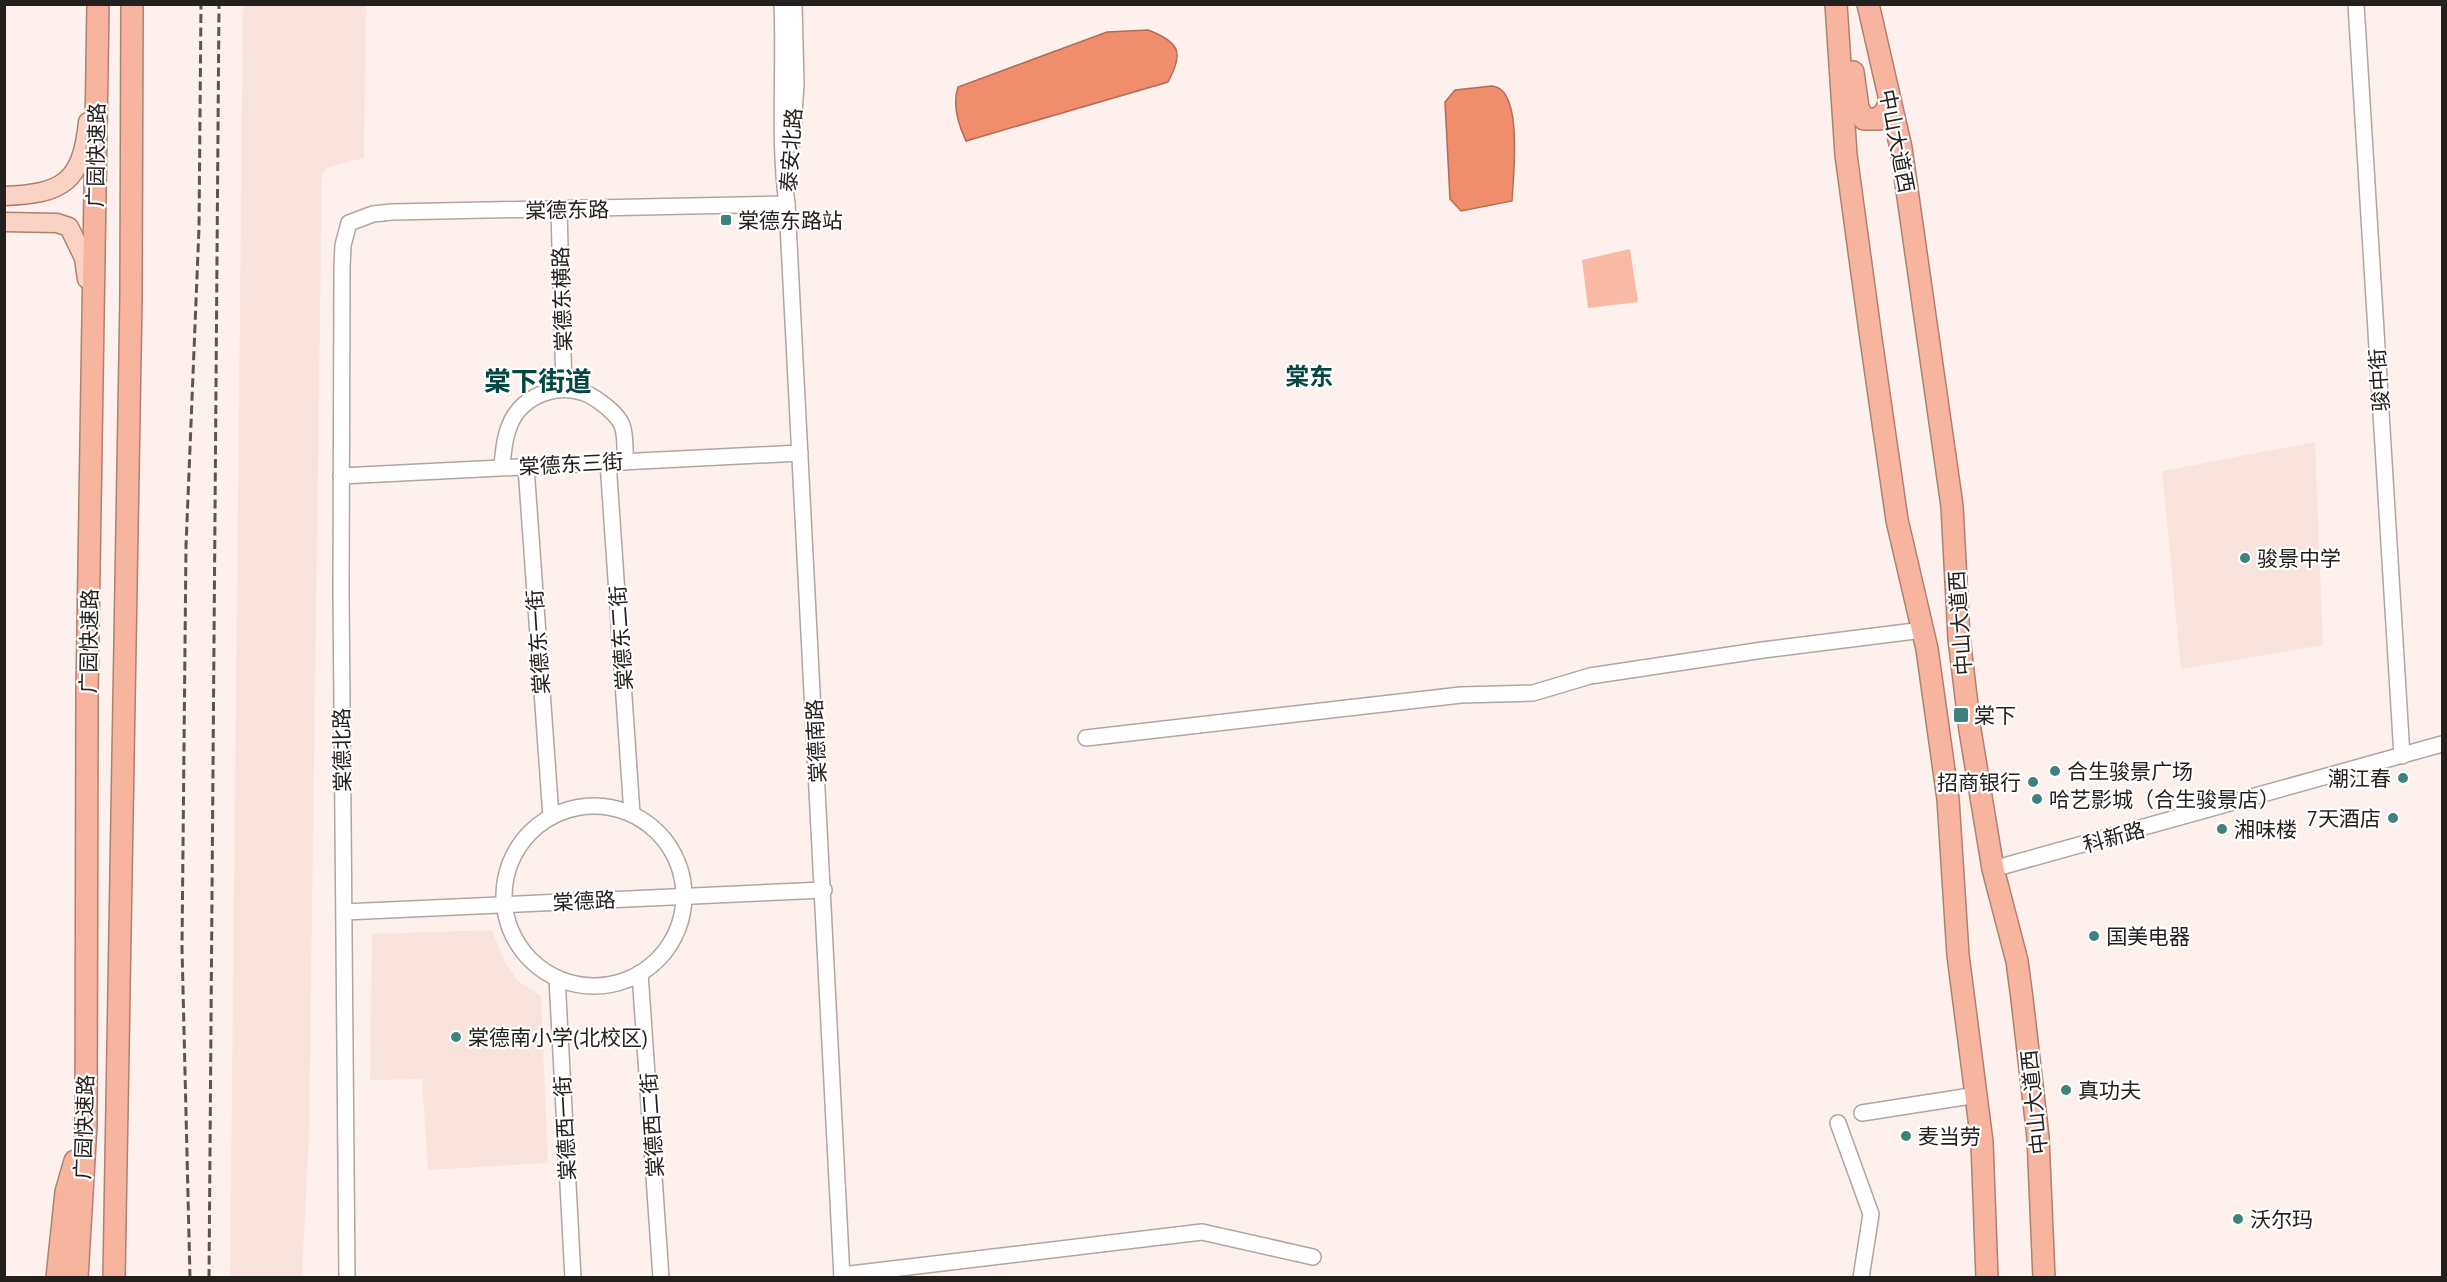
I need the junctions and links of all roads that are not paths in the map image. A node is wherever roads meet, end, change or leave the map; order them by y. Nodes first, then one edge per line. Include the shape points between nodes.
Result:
1 (98, 4) edge
2 (132, 4) edge
3 (782, 4) edge
4 (794, 4) edge
5 (1868, 4) edge
6 (2356, 4) edge
7 (1837, 12) edge
8 (97, 61) junction
9 (1890, 100) junction
10 (4, 196) edge
11 (787, 204) junction
12 (559, 210) junction
13 (4, 222) edge
14 (349, 223) joint
15 (92, 331) junction
16 (564, 388) junction
17 (800, 453) junction
18 (608, 462) junction
19 (625, 462) junction
20 (502, 467) junction
21 (526, 467) junction
22 (341, 476) junction
23 (1923, 630) junction
24 (1086, 738) dead end
25 (2442, 744) edge
26 (2402, 756) junction
27 (632, 814) junction
28 (551, 817) junction
29 (1993, 869) junction
30 (824, 890) junction
31 (684, 897) junction
32 (505, 905) junction
33 (344, 912) junction
34 (640, 974) junction
35 (557, 978) junction
36 (1977, 1095) junction
37 (1862, 1113) dead end
38 (1838, 1123) dead end
39 (86, 1125) junction
40 (118, 1138) junction
41 (1313, 1257) dead end
42 (842, 1276) edge
43 (57, 1278) edge
44 (77, 1278) edge
45 (114, 1278) edge
46 (129, 1278) edge
47 (346, 1278) edge
48 (573, 1278) edge
49 (662, 1278) edge
50 (1861, 1278) edge
51 (1987, 1278) edge
52 (2044, 1278) edge

1 - 8 highway, 广园快速路
2 - 40 highway, 广园快速路
3 - 11 street, 泰安北路 via 782,155
4 - 11 street, 泰安北路 via 796,84
5 - 9 highway, 中山大道西
6 - 26 street, 骏中街
7 - 9 highway via 1860,116 1879,119
7 - 23 highway, 中山大道西 via 1845,145 1870,339 1897,520
8 - 10 main road via 86,144 78,170 67,182 40,194
8 - 15 highway, 广园快速路
9 - 29 highway, 中山大道西 via 1903,158 1952,506 1962,668
11 - 12 street, 棠德东路
11 - 17 street, 棠德南路
12 - 14 street, 棠德东路 via 373,213
12 - 16 street, 棠德东横路
13 - 15 main road via 57,223 74,232 84,258
14 - 22 street, 棠德北路 via 342,267
15 - 39 highway, 广园快速路
16 - 19 street via 587,393 609,408 621,424
16 - 20 street via 547,391 522,406 509,425
17 - 19 street, 棠德东三街
17 - 30 street, 棠德南路
18 - 19 street, 棠德东三街
18 - 21 street, 棠德东三街
18 - 27 street, 棠德东二街
20 - 21 street, 棠德东三街
20 - 22 street, 棠德东三街
21 - 28 street, 棠德东一街
22 - 33 street, 棠德北路
23 - 24 street via 1590,676 1533,693 1461,695
23 - 36 highway, 中山大道西 via 1948,799 1959,955
25 - 26 street, 科新路
26 - 29 street, 科新路
27 - 28 street via 591,806
27 - 31 street via 667,842 680,869
28 - 32 street via 518,848 507,876
29 - 52 highway, 中山大道西 via 2017,961 2028,1042 2040,1167
30 - 31 street, 棠德路
30 - 42 street, 棠德南路
31 - 32 street, 棠德路
31 - 34 street via 671,942
32 - 33 street, 棠德路
32 - 35 street via 511,929 522,949
33 - 47 street, 棠德北路
34 - 35 street via 599,986
34 - 49 street, 棠德西二街
35 - 48 street, 棠德西一街
36 - 37 street
36 - 51 highway, 中山大道西
38 - 50 street via 1871,1214
39 - 43 highway via 66,1192
39 - 44 highway, 广园快速路
40 - 45 highway, 广园快速路
40 - 46 highway via 126,1200
41 - 42 street via 1202,1232

